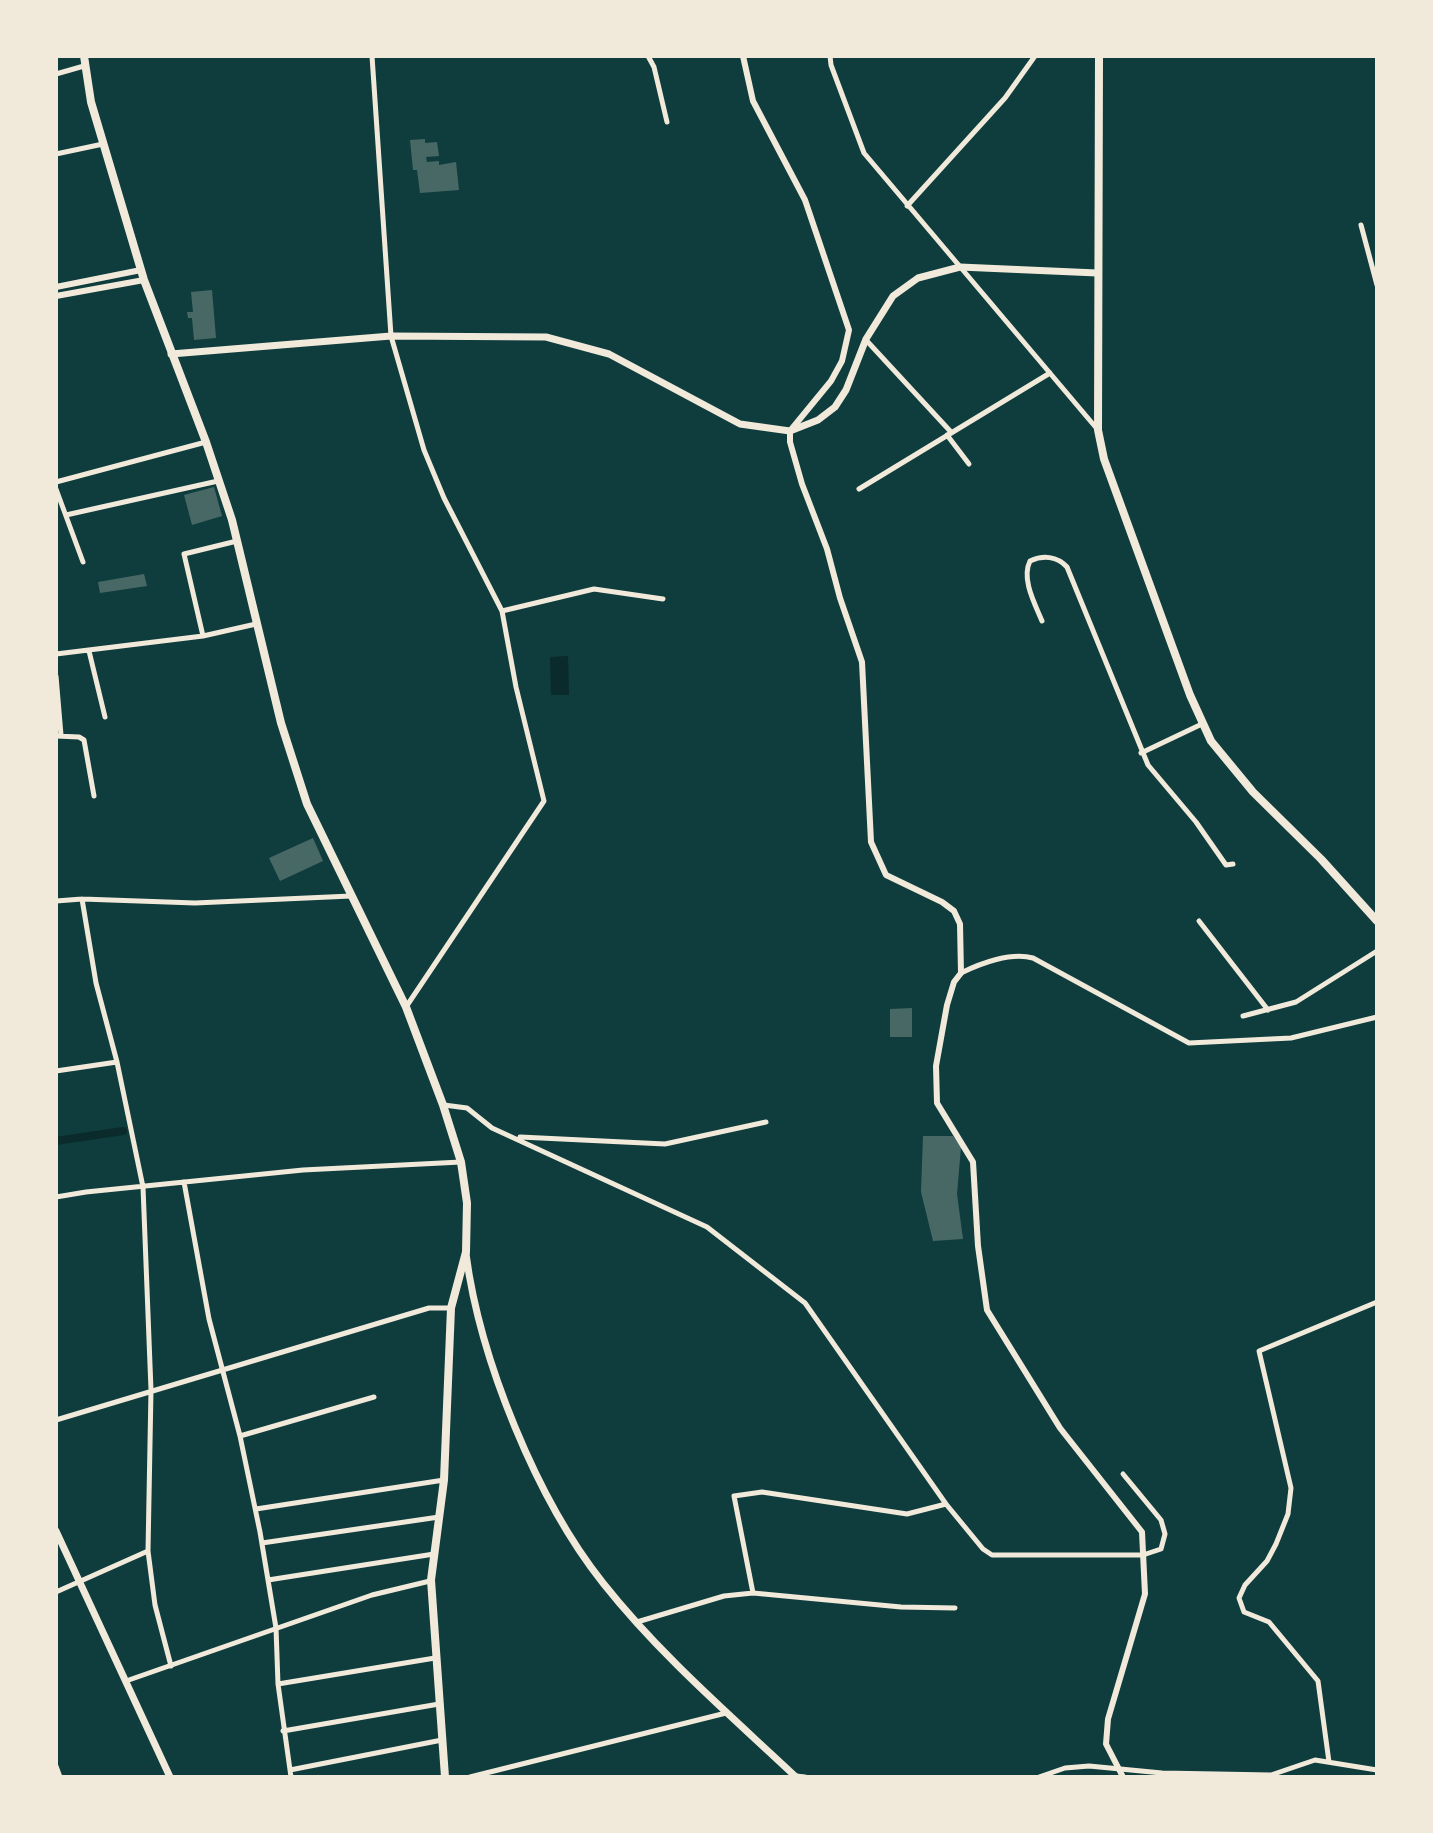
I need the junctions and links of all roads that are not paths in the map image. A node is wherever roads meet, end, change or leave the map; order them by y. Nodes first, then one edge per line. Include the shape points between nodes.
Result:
1 (372, 56) edge
2 (648, 56) edge
3 (743, 56) edge
4 (830, 56) edge
5 (1035, 56) edge
6 (1099, 56) edge
7 (84, 61) edge
8 (56, 74) edge
9 (667, 122) dead end
10 (103, 144) junction
11 (56, 154) edge
12 (907, 206) junction
13 (1361, 225) dead end
14 (960, 267) junction
15 (1097, 273) junction
16 (143, 275) junction
17 (1377, 285) edge
18 (56, 287) edge
19 (56, 296) edge
20 (391, 336) junction
21 (866, 339) junction
22 (171, 354) junction
23 (1050, 373) junction
24 (1098, 430) junction
25 (790, 431) junction
26 (949, 433) junction
27 (206, 442) junction
28 (969, 464) dead end
29 (218, 481) junction
30 (56, 482) edge
31 (56, 489) edge
32 (859, 489) dead end
33 (66, 515) junction
34 (237, 541) junction
35 (83, 562) dead end
36 (663, 599) dead end
37 (502, 611) junction
38 (1042, 621) dead end
39 (258, 624) junction
40 (203, 636) junction
41 (89, 651) junction
42 (56, 654) edge
43 (56, 676) edge
44 (105, 717) dead end
45 (1202, 724) junction
46 (58, 736) edge
47 (1141, 753) junction
48 (94, 796) dead end
49 (1233, 864) dead end
50 (353, 896) junction
51 (82, 899) junction
52 (56, 901) edge
53 (1199, 921) dead end
54 (1377, 921) edge
55 (1377, 951) edge
56 (961, 973) junction
57 (406, 1007) junction
58 (1268, 1010) junction
59 (1243, 1016) dead end
60 (1377, 1017) edge
61 (117, 1062) junction
62 (56, 1071) edge
63 (443, 1105) junction
64 (766, 1122) dead end
65 (515, 1137) junction
66 (461, 1162) junction
67 (184, 1182) junction
68 (143, 1187) junction
69 (56, 1197) edge
70 (466, 1252) junction
71 (1377, 1302) edge
72 (451, 1308) junction
73 (222, 1371) junction
74 (151, 1390) junction
75 (374, 1397) dead end
76 (56, 1420) edge
77 (240, 1436) junction
78 (1123, 1474) dead end
79 (444, 1480) junction
80 (946, 1504) junction
81 (256, 1509) junction
82 (440, 1517) junction
83 (56, 1531) edge
84 (262, 1543) junction
85 (148, 1551) junction
86 (435, 1554) junction
87 (1143, 1555) junction
88 (268, 1580) junction
89 (431, 1580) junction
90 (78, 1581) junction
91 (56, 1592) edge
92 (753, 1593) junction
93 (955, 1608) dead end
94 (637, 1622) junction
95 (276, 1628) junction
96 (435, 1658) junction
97 (171, 1666) junction
98 (126, 1681) junction
99 (278, 1684) junction
100 (439, 1704) junction
101 (726, 1713) junction
102 (283, 1731) junction
103 (442, 1740) junction
104 (1329, 1762) junction
105 (56, 1766) edge
106 (1377, 1770) edge
107 (291, 1774) edge
108 (1120, 1774) edge
109 (796, 1776) edge
110 (60, 1777) edge
111 (170, 1777) edge
112 (445, 1777) edge
113 (470, 1777) edge
114 (805, 1777) edge
115 (1039, 1777) edge

1 - 20 street
2 - 9 street
3 - 25 street via 753,101 805,200 849,330 831,381
4 - 12 street via 864,153
5 - 12 street via 1005,98
6 - 15 main road
7 - 8 street
7 - 10 main road
10 - 11 street
10 - 16 main road
12 - 14 street
13 - 17 street
14 - 15 main road
14 - 21 main road via 918,278 893,296
14 - 23 street
15 - 24 main road
16 - 18 street
16 - 19 street
16 - 22 main road
20 - 22 main road
20 - 25 main road via 546,337 609,354 740,424
20 - 37 street via 424,450
21 - 25 main road via 835,407
21 - 26 street
22 - 27 main road
23 - 24 street
23 - 26 street
24 - 45 main road via 1104,459
25 - 56 street via 802,484 862,662 871,842 886,875 954,911 960,924
26 - 28 street
26 - 32 street
27 - 29 main road
27 - 30 street
29 - 33 street
29 - 34 main road
31 - 33 street
33 - 35 street
34 - 39 main road
34 - 40 street via 184,554
36 - 37 street via 594,589
37 - 57 street via 544,801
38 - 47 street via 1027,569 1034,559 1051,558 1067,567
39 - 40 street
39 - 50 main road via 307,804
40 - 41 street
41 - 42 street
41 - 44 street
43 - 46 street
45 - 47 street
45 - 54 main road via 1226,762
46 - 48 street via 84,740
47 - 49 street via 1226,865
50 - 51 street via 195,903
50 - 57 main road
51 - 52 street
51 - 61 street
53 - 58 street
55 - 58 street via 1296,1002
56 - 60 street via 1006,958 1033,958 1189,1043 1291,1038
56 - 87 street via 947,1005 936,1066 937,1103 973,1162 987,1310 1060,1428 1142,1532
57 - 63 main road
58 - 59 street
61 - 62 street
61 - 68 street
63 - 65 street via 467,1108 492,1128
63 - 66 main road
64 - 65 street via 665,1144
65 - 80 street via 707,1227 805,1303
66 - 67 street
66 - 70 main road
67 - 68 street
67 - 73 street
68 - 69 street
68 - 74 street
70 - 72 main road
70 - 94 main road via 471,1294 499,1385 527,1452 577,1548
71 - 104 street via 1259,1351 1291,1488 1276,1544 1239,1598 1244,1612 1269,1622 1318,1681
72 - 73 street via 429,1308
72 - 79 main road
73 - 74 street
73 - 77 street
74 - 76 street
74 - 85 street
75 - 77 street
77 - 81 street
78 - 87 street via 1161,1520 1165,1534 1161,1549
79 - 81 street
79 - 82 main road
80 - 87 street via 992,1555
80 - 92 street via 907,1514 762,1492 734,1496
81 - 84 street
82 - 84 street
82 - 86 main road
83 - 90 main road
84 - 88 street
85 - 90 street
85 - 97 street
86 - 88 street
86 - 89 main road
87 - 108 street via 1145,1594 1108,1719 1106,1744
88 - 95 street
89 - 95 street
89 - 96 main road
90 - 91 street
90 - 98 main road
92 - 93 street
92 - 94 street via 724,1596
94 - 101 main road
95 - 97 street
95 - 99 street
96 - 99 street
96 - 100 main road
97 - 98 street
98 - 111 main road
99 - 102 street
100 - 102 street
100 - 103 main road
101 - 109 main road
101 - 113 street
102 - 107 street
103 - 107 street
103 - 112 main road
104 - 106 street
104 - 108 street via 1315,1760 1271,1775
105 - 110 street
108 - 115 street via 1089,1766
109 - 114 street

